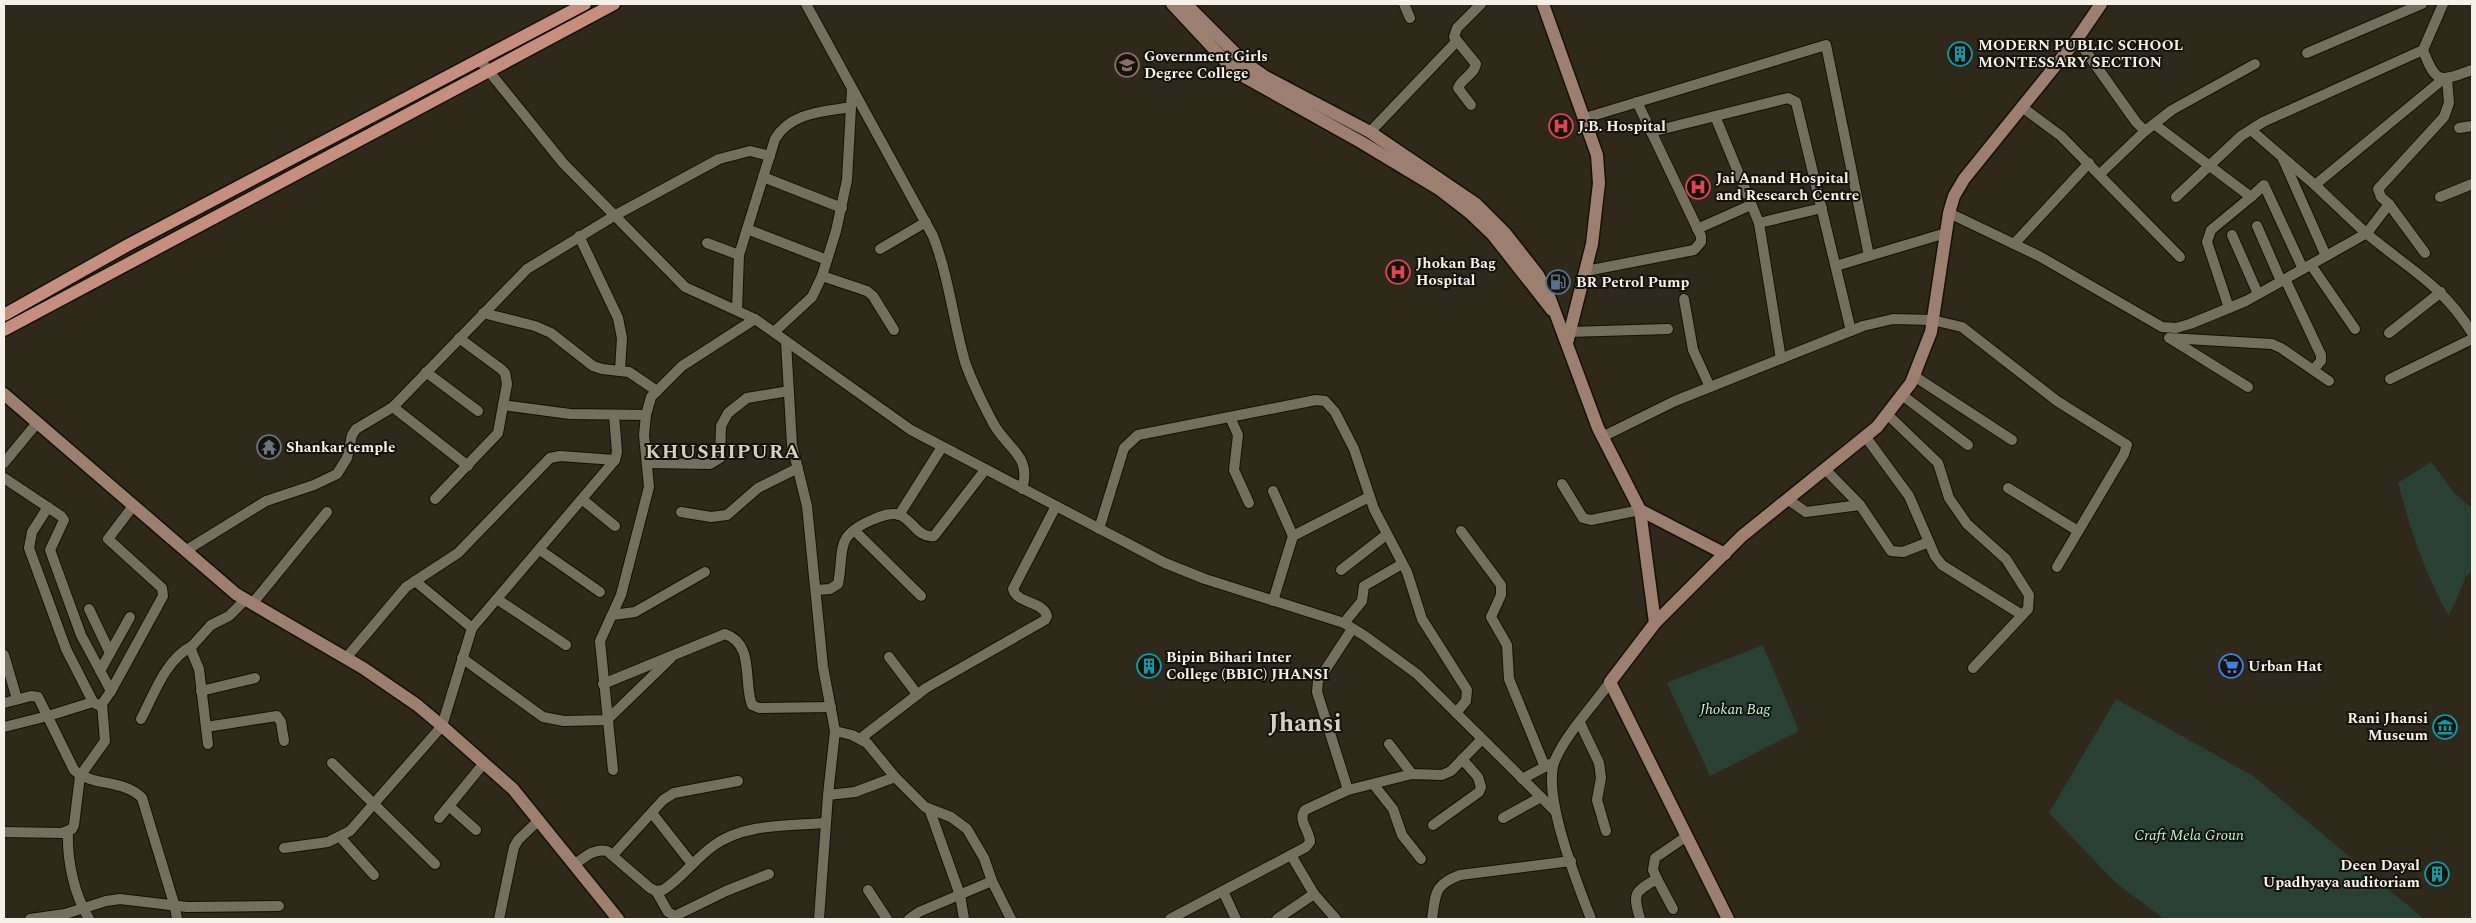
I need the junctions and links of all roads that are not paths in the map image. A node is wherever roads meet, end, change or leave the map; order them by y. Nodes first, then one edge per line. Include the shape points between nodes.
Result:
1 (585, 4) edge
2 (614, 4) edge
3 (806, 4) edge
4 (1172, 4) edge
5 (1186, 4) edge
6 (1404, 4) edge
7 (1481, 4) edge
8 (1543, 4) edge
9 (2101, 4) edge
10 (2422, 4) edge
11 (2443, 4) edge
12 (1410, 18) dead end
13 (2077, 39) junction
14 (1456, 42) junction
15 (2423, 50) junction
16 (2307, 53) dead end
17 (479, 59) junction
18 (2255, 64) dead end
19 (2472, 70) edge
20 (489, 72) junction
21 (2445, 79) junction
22 (852, 88) junction
23 (1637, 102) junction
24 (1471, 105) dead end
25 (851, 107) junction
26 (2022, 107) junction
27 (1715, 116) junction
28 (1585, 118) junction
29 (2154, 124) junction
30 (2472, 126) edge
31 (2459, 128) dead end
32 (2251, 130) junction
33 (2145, 131) junction
34 (1370, 132) junction
35 (1651, 132) junction
36 (770, 156) junction
37 (2282, 156) junction
38 (2089, 163) junction
39 (2209, 164) junction
40 (2100, 174) junction
41 (763, 177) junction
42 (2472, 184) edge
43 (2315, 185) junction
44 (2251, 196) junction
45 (2176, 197) dead end
46 (2440, 197) dead end
47 (2389, 204) junction
48 (1751, 205) junction
49 (842, 208) junction
50 (1822, 208) junction
51 (1949, 213) junction
52 (614, 216) junction
53 (926, 222) junction
54 (1759, 224) junction
55 (2257, 226) dead end
56 (747, 229) junction
57 (1697, 229) junction
58 (1946, 233) junction
59 (2366, 233) junction
60 (2232, 235) dead end
61 (580, 236) junction
62 (707, 243) dead end
63 (2014, 244) junction
64 (880, 249) dead end
65 (2425, 252) dead end
66 (739, 255) junction
67 (1869, 256) junction
68 (2326, 256) junction
69 (2180, 258) dead end
70 (827, 260) junction
71 (1836, 266) junction
72 (2307, 267) junction
73 (1586, 271) junction
74 (822, 276) junction
75 (2283, 280) junction
76 (2441, 292) junction
77 (2258, 294) junction
78 (1684, 299) dead end
79 (2229, 308) junction
80 (737, 310) junction
81 (483, 313) junction
82 (1555, 314) junction
83 (4, 315) edge
84 (755, 319) junction
85 (1932, 320) junction
86 (2162, 327) junction
87 (1668, 329) dead end
88 (2356, 329) dead end
89 (4, 330) edge
90 (894, 330) dead end
91 (1851, 331) junction
92 (774, 332) junction
93 (2389, 333) dead end
94 (2472, 333) edge
95 (459, 338) junction
96 (1568, 338) junction
97 (2169, 338) junction
98 (2472, 339) edge
99 (786, 342) junction
100 (1781, 359) junction
101 (620, 370) junction
102 (2313, 370) junction
103 (426, 372) junction
104 (1914, 376) junction
105 (2390, 379) dead end
106 (2329, 381) dead end
107 (2248, 387) dead end
108 (1710, 388) junction
109 (657, 391) junction
110 (789, 391) junction
111 (4, 394) edge
112 (1902, 395) junction
113 (503, 405) junction
114 (393, 407) junction
115 (478, 410) dead end
116 (1887, 414) junction
117 (614, 415) junction
118 (646, 416) junction
119 (1230, 417) junction
120 (37, 423) junction
121 (1865, 436) junction
122 (1602, 437) junction
123 (2012, 440) dead end
124 (1968, 445) dead end
125 (942, 447) junction
126 (615, 460) junction
127 (4, 463) edge
128 (648, 463) junction
129 (468, 466) junction
130 (798, 468) junction
131 (1825, 469) junction
132 (985, 470) junction
133 (4, 478) edge
134 (1562, 484) dead end
135 (2008, 488) dead end
136 (1022, 489) junction
137 (1273, 491) dead end
138 (1369, 497) junction
139 (435, 499) dead end
140 (1788, 499) junction
141 (582, 500) junction
142 (1249, 504) dead end
143 (1860, 505) junction
144 (133, 506) junction
145 (1056, 506) junction
146 (48, 507) junction
147 (1640, 510) junction
148 (326, 512) dead end
149 (681, 512) dead end
150 (899, 515) junction
151 (615, 526) dead end
152 (1100, 529) junction
153 (854, 530) junction
154 (1461, 531) dead end
155 (2078, 531) junction
156 (1386, 534) junction
157 (1293, 536) junction
158 (1929, 542) junction
159 (540, 550) junction
160 (185, 551) junction
161 (1725, 554) junction
162 (1402, 564) junction
163 (2057, 567) dead end
164 (1341, 570) dead end
165 (705, 572) dead end
166 (415, 581) junction
167 (817, 590) junction
168 (600, 592) dead end
169 (921, 596) dead end
170 (497, 599) junction
171 (1273, 601) junction
172 (249, 602) junction
173 (89, 609) dead end
174 (613, 615) junction
175 (2022, 615) junction
176 (130, 617) dead end
177 (1655, 623) junction
178 (1348, 626) junction
179 (472, 628) junction
180 (566, 645) dead end
181 (192, 646) junction
182 (110, 653) junction
183 (676, 654) junction
184 (4, 655) edge
185 (889, 657) dead end
186 (346, 658) junction
187 (462, 658) junction
188 (1973, 668) dead end
189 (100, 671) junction
190 (255, 678) dead end
191 (1610, 682) junction
192 (603, 684) junction
193 (111, 691) junction
194 (201, 692) junction
195 (917, 694) junction
196 (17, 699) junction
197 (4, 703) edge
198 (97, 703) junction
199 (831, 707) junction
200 (1456, 713) junction
201 (48, 716) junction
202 (141, 719) dead end
203 (607, 720) junction
204 (1580, 723) junction
205 (206, 726) junction
206 (442, 726) junction
207 (4, 727) edge
208 (835, 731) junction
209 (861, 738) junction
210 (1482, 739) junction
211 (284, 741) dead end
212 (208, 744) dead end
213 (1389, 744) dead end
214 (1462, 759) junction
215 (332, 763) dead end
216 (484, 763) junction
217 (1550, 765) junction
218 (613, 770) dead end
219 (1412, 774) junction
220 (80, 776) junction
221 (895, 777) junction
222 (1522, 779) junction
223 (738, 781) dead end
224 (1374, 784) junction
225 (1348, 790) junction
226 (828, 795) junction
227 (1541, 797) junction
228 (376, 803) junction
229 (449, 806) junction
230 (930, 811) junction
231 (1555, 811) junction
232 (652, 813) junction
233 (439, 818) dead end
234 (1504, 818) dead end
235 (539, 820) junction
236 (826, 823) junction
237 (1433, 825) dead end
238 (476, 830) dead end
239 (1606, 831) dead end
240 (4, 832) edge
241 (68, 832) junction
242 (1687, 836) junction
243 (340, 838) junction
244 (284, 848) dead end
245 (613, 855) junction
246 (1292, 855) junction
247 (1421, 859) dead end
248 (1571, 861) junction
249 (436, 864) dead end
250 (575, 864) junction
251 (692, 864) junction
252 (769, 874) dead end
253 (374, 875) dead end
254 (1657, 879) junction
255 (992, 881) junction
256 (868, 890) dead end
257 (656, 891) junction
258 (1223, 891) junction
259 (1314, 894) junction
260 (960, 895) junction
261 (175, 906) junction
262 (279, 906) dead end
263 (83, 908) junction
264 (1673, 909) dead end
265 (1590, 916) edge
266 (44, 918) edge
267 (1174, 918) edge
268 (30, 919) edge
269 (90, 919) edge
270 (177, 919) edge
271 (499, 919) edge
272 (618, 919) edge
273 (819, 919) edge
274 (887, 919) edge
275 (909, 919) edge
276 (964, 919) edge
277 (1011, 919) edge
278 (1236, 919) edge
279 (1276, 919) edge
280 (1336, 919) edge
281 (1432, 919) edge
282 (1578, 919) edge
283 (1640, 919) edge
284 (1728, 919) edge

1 - 17 main road
2 - 20 main road
3 - 22 street
4 - 82 street via 1243,76 1393,161 1439,189 1470,213 1493,235
5 - 34 street via 1244,62 1264,76
6 - 12 street
7 - 14 street via 1457,28
8 - 28 street
9 - 13 street
10 - 16 street
11 - 15 street
13 - 26 street
13 - 33 street
14 - 24 street via 1476,64 1458,88
14 - 34 street
15 - 21 street via 2436,77
15 - 32 street
17 - 20 street
17 - 83 main road via 128,245
18 - 29 street via 2172,110
19 - 21 street
20 - 52 street via 563,163
20 - 89 main road via 290,175
21 - 43 street
21 - 47 street via 2449,103 2444,117 2378,189
22 - 25 street
22 - 53 street
23 - 28 street
23 - 35 street
23 - 67 street via 1826,45
25 - 36 street via 799,117 789,123 780,130
25 - 49 street
26 - 38 street via 2061,136
26 - 51 street via 1964,179
27 - 35 street
27 - 48 street
27 - 50 street via 1792,99 1798,107
28 - 73 street via 1597,155 1599,183
29 - 33 street
29 - 39 street
30 - 31 street
32 - 37 street
32 - 39 street
33 - 40 street
34 - 82 street via 1476,204 1538,275
35 - 57 street
36 - 41 street
36 - 52 street via 750,151 719,159
37 - 43 street
37 - 68 street
38 - 40 street
38 - 63 street
39 - 44 street
39 - 45 street
40 - 69 street
41 - 49 street
41 - 56 street
42 - 46 street
43 - 59 street
44 - 72 street via 2264,185
44 - 79 street via 2208,236 2207,242
47 - 59 street
47 - 65 street
48 - 54 street
48 - 57 street
49 - 70 street
50 - 54 street
50 - 71 street
51 - 58 street
51 - 63 street
52 - 61 street
52 - 80 street via 685,287
53 - 64 street
53 - 136 street via 944,266 970,374 1000,434 1025,466
54 - 100 street
55 - 75 street
56 - 66 street
56 - 70 street
57 - 73 street via 1701,242 1694,250
58 - 67 street
58 - 85 street
59 - 68 street
59 - 76 street
60 - 77 street
61 - 81 street via 527,268
61 - 101 street via 618,318 622,338
62 - 66 street
63 - 86 street
66 - 80 street
67 - 71 street
68 - 72 street
70 - 74 street
71 - 91 street
72 - 75 street
72 - 88 street
73 - 96 street
74 - 90 street via 867,291
74 - 92 street via 812,297
75 - 77 street
75 - 102 street via 2321,355 2321,361
76 - 93 street
76 - 94 street via 2459,311
77 - 79 street
78 - 108 street via 1692,350
79 - 86 street via 2176,328
80 - 84 street
81 - 95 street
81 - 101 street via 535,326 551,333 593,366 602,370
82 - 96 street
84 - 92 street
84 - 109 street via 682,366
85 - 91 street via 1893,319
85 - 104 street
85 - 155 street via 1971,332 2057,401 2124,441 2124,454
86 - 97 street
87 - 96 street
91 - 100 street
92 - 99 street
95 - 103 street
95 - 113 street via 505,373 507,384
96 - 122 street
97 - 102 street via 2272,344
97 - 107 street
98 - 105 street
99 - 110 street
99 - 125 street via 911,430
100 - 108 street
101 - 109 street via 637,376
102 - 106 street
103 - 114 street
103 - 115 street
104 - 112 street
104 - 123 street
108 - 122 street via 1675,401
109 - 118 street via 651,397
110 - 128 street via 747,398 728,412 721,426 721,454 716,462
110 - 130 street via 792,445
111 - 120 street
112 - 116 street
112 - 124 street
113 - 117 street via 570,414
113 - 129 street via 498,433
114 - 129 street
114 - 160 street via 356,429 347,458 337,474 254,507
116 - 121 street
116 - 175 street via 1938,464 1949,498 1967,524 2006,559 2029,595 2028,609
117 - 118 street
117 - 126 street
118 - 128 street via 644,435
119 - 138 street via 1325,401 1335,412 1354,449
119 - 142 street via 1238,435 1234,470
119 - 152 street via 1138,435 1129,441 1124,448
120 - 127 street
120 - 144 street
121 - 131 street
121 - 158 street via 1909,496
122 - 147 street
125 - 132 street
125 - 150 street
126 - 141 street
126 - 166 street via 550,458 458,553
128 - 174 street via 649,487
129 - 139 street
130 - 149 street via 758,488 727,515 711,517
130 - 167 street via 807,506
131 - 140 street
131 - 143 street
132 - 136 street
132 - 150 street via 934,536 924,535
133 - 146 street
134 - 147 street via 1583,518 1591,520
135 - 155 street
136 - 145 street
137 - 157 street
138 - 156 street
138 - 157 street
140 - 143 street via 1806,512
140 - 161 street
141 - 151 street
141 - 159 street
143 - 158 street via 1891,551 1903,552
144 - 160 street
144 - 193 street via 108,539 163,592
145 - 152 street
145 - 195 street via 1013,589 1018,596 1043,609 1047,616 1045,620
146 - 189 street via 64,520 51,544 52,556 74,618
146 - 198 street via 32,532 29,548 66,649
147 - 161 street
147 - 177 street
148 - 172 street
150 - 153 street via 883,516
152 - 171 street via 1164,563
153 - 167 street via 845,538 841,548 838,584
153 - 169 street
154 - 217 street via 1502,585 1491,617 1507,645 1509,679
155 - 163 street
156 - 162 street
156 - 164 street
157 - 171 street
158 - 175 street via 1942,564
159 - 168 street
159 - 170 street
160 - 172 street
161 - 177 street
162 - 178 street via 1364,586 1362,601
162 - 200 street via 1428,630 1467,690 1466,701
165 - 174 street via 635,612
166 - 179 street
166 - 186 street
167 - 199 street via 823,667
170 - 179 street
170 - 180 street
171 - 178 street
172 - 181 street via 211,625
172 - 186 street
173 - 182 street
174 - 192 street via 600,641
175 - 188 street
176 - 182 street
177 - 191 street
178 - 200 street via 1417,674
178 - 225 street via 1318,681 1317,692
179 - 187 street
181 - 194 street
181 - 202 street via 171,662
182 - 189 street
183 - 192 street
183 - 199 street via 720,635 730,636 741,645 745,654 752,705 760,708
183 - 203 street
184 - 196 street
185 - 195 street
186 - 206 street via 417,705
187 - 203 street via 543,717 564,721
187 - 206 street
189 - 193 street
190 - 194 street
191 - 204 street
191 - 242 street
192 - 203 street
193 - 198 street
194 - 205 street
195 - 209 street
196 - 197 street
196 - 201 street via 35,695
198 - 201 street
198 - 220 street via 105,741
199 - 208 street
200 - 210 street
201 - 207 street
201 - 220 street via 67,758
203 - 218 street
204 - 217 street
204 - 239 street via 1599,762 1597,808
205 - 211 street via 277,716
205 - 212 street
206 - 216 street
206 - 228 street
208 - 209 street
208 - 226 street
209 - 221 street
210 - 214 street
210 - 222 street
213 - 219 street
214 - 219 street via 1442,775
214 - 237 street via 1478,777 1481,788
215 - 228 street
216 - 229 street
216 - 235 street via 513,789
217 - 222 street
217 - 231 street
219 - 224 street
220 - 241 street via 74,825
220 - 261 street via 130,788 142,798
221 - 226 street via 855,792
221 - 230 street
222 - 227 street
223 - 232 street via 674,793
224 - 225 street
224 - 247 street via 1392,809 1402,834
225 - 246 street via 1305,810 1302,821 1310,842
226 - 236 street
227 - 231 street
227 - 234 street
228 - 243 street
228 - 249 street
229 - 233 street
229 - 238 street
230 - 255 street via 951,817 967,829 984,858
230 - 260 street
231 - 248 street
232 - 245 street
232 - 251 street
235 - 250 street
235 - 271 street via 514,847
236 - 251 street via 758,828 736,834 715,844
236 - 273 street
240 - 241 street
241 - 263 street via 68,858
242 - 254 street via 1654,858 1653,870
242 - 284 street
243 - 244 street
243 - 253 street
245 - 250 street via 600,849
245 - 257 street
246 - 258 street
246 - 259 street
248 - 265 street
248 - 281 street via 1448,879 1436,891
250 - 272 street
251 - 257 street via 672,884
252 - 257 street via 675,916 668,912
254 - 264 street
254 - 283 street via 1636,893
255 - 260 street
255 - 277 street
256 - 274 street
258 - 267 street
258 - 278 street
259 - 279 street
259 - 280 street
260 - 275 street
260 - 276 street
261 - 262 street
261 - 263 street via 120,899
261 - 270 street
263 - 266 street
263 - 269 street
265 - 282 street
266 - 268 street

